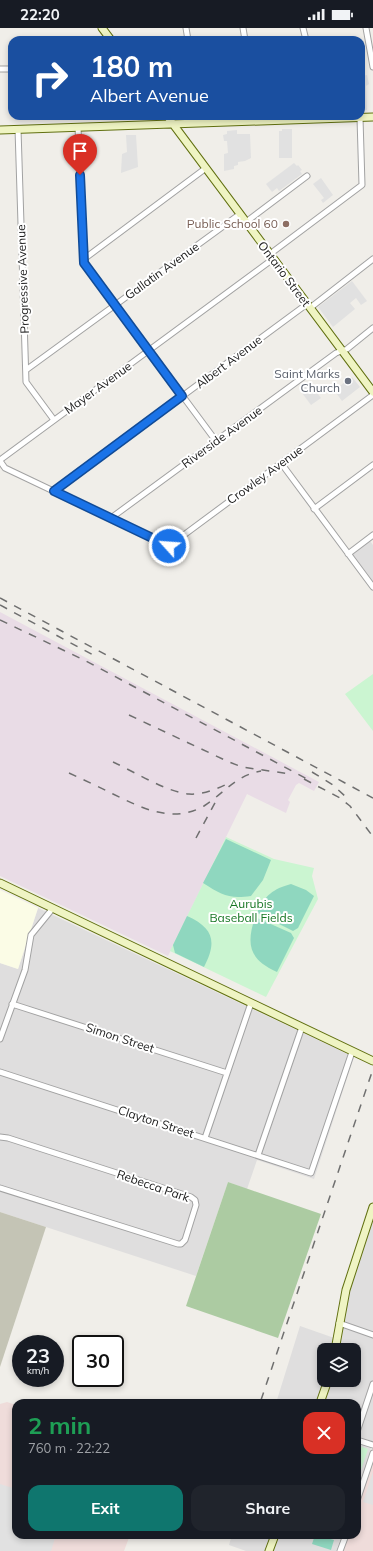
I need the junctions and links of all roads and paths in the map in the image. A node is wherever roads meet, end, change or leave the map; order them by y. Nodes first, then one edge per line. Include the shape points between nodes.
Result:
1 (366, 28) edge
2 (373, 67) edge
3 (170, 120) edge
4 (202, 120) edge
5 (360, 120) edge
6 (173, 124) junction
7 (78, 127) junction
8 (18, 129) junction
9 (0, 130) edge
10 (206, 168) junction
11 (307, 176) dead end
12 (240, 214) junction
13 (246, 222) junction
14 (272, 256) junction
15 (84, 259) junction
16 (373, 259) edge
17 (115, 306) junction
18 (308, 306) junction
19 (373, 328) edge
20 (148, 350) junction
21 (341, 351) junction
22 (26, 370) junction
23 (373, 394) edge
24 (182, 396) junction
25 (54, 420) junction
26 (216, 441) junction
27 (0, 460) edge
28 (280, 463) junction
29 (373, 465) edge
30 (54, 491) junction
31 (314, 509) junction
32 (111, 518) junction
33 (373, 536) edge
34 (348, 554) junction
35 (373, 587) edge
36 (0, 883) edge
37 (53, 908) junction
38 (251, 1003) junction
39 (12, 1004) junction
40 (302, 1027) junction
41 (0, 1039) edge
42 (352, 1052) junction
43 (373, 1061) edge
44 (0, 1072) edge
45 (227, 1073) junction
46 (0, 1137) edge
47 (205, 1138) junction
48 (258, 1155) junction
49 (0, 1188) edge
50 (373, 1207) edge
51 (339, 1323) junction
52 (373, 1335) edge
53 (336, 1343) edge
54 (373, 1384) edge
55 (326, 1387) edge
56 (321, 1399) edge
57 (361, 1420) edge
58 (361, 1441) edge
59 (373, 1445) edge
60 (373, 1453) edge
61 (361, 1489) edge
62 (274, 1539) edge
63 (344, 1539) edge
64 (269, 1551) edge
65 (340, 1551) edge

1 - 2 street
3 - 6 street, Ontario Street
4 - 6 street
5 - 14 street, Mayer Avenue via 362,186
6 - 7 street
6 - 10 street, Ontario Street
7 - 8 street
7 - 15 street
8 - 9 street
8 - 22 street, Progressive Avenue
10 - 12 street, Ontario Street
10 - 15 street
11 - 13 street
12 - 13 street, Ontario Street
12 - 17 street, Gallatin Avenue
13 - 14 street, Ontario Street
14 - 18 street, Ontario Street
14 - 20 street, Mayer Avenue
15 - 17 street via 84,263
16 - 18 street, Albert Avenue
17 - 20 street
17 - 22 street, Gallatin Avenue
18 - 21 street, Ontario Street
18 - 24 street, Albert Avenue
19 - 21 street, Riverside Avenue
20 - 24 street
20 - 25 street, Mayer Avenue
21 - 23 street, Ontario Street
21 - 26 street, Riverside Avenue
22 - 25 street, Progressive Avenue via 26,382
23 - 28 street, Crowley Avenue
24 - 26 street
24 - 30 street, Albert Avenue
25 - 27 street, Mayer Avenue
26 - 32 street, Riverside Avenue
27 - 30 street, Crowley Avenue via 6,468
28 - 31 street
28 - 32 street, Crowley Avenue via 169,546
29 - 31 street
30 - 32 street, Crowley Avenue
31 - 34 street
33 - 34 street
34 - 35 street
36 - 37 street
37 - 38 street
37 - 39 street via 31,935 26,970
38 - 40 street
38 - 45 street
39 - 41 street
39 - 45 street, Simon Street
40 - 42 street
40 - 48 street
42 - 43 street
42 - 48 street, Clayton Street via 311,1173
44 - 47 street, Clayton Street
45 - 47 street
46 - 49 street, Rebecca Park via 191,1197 196,1205 185,1240 178,1244
47 - 48 street, Clayton Street
50 - 51 street via 348,1282
51 - 52 street
51 - 53 street
54 - 57 street
55 - 56 street
58 - 59 street
60 - 61 street
62 - 64 street
63 - 65 street

